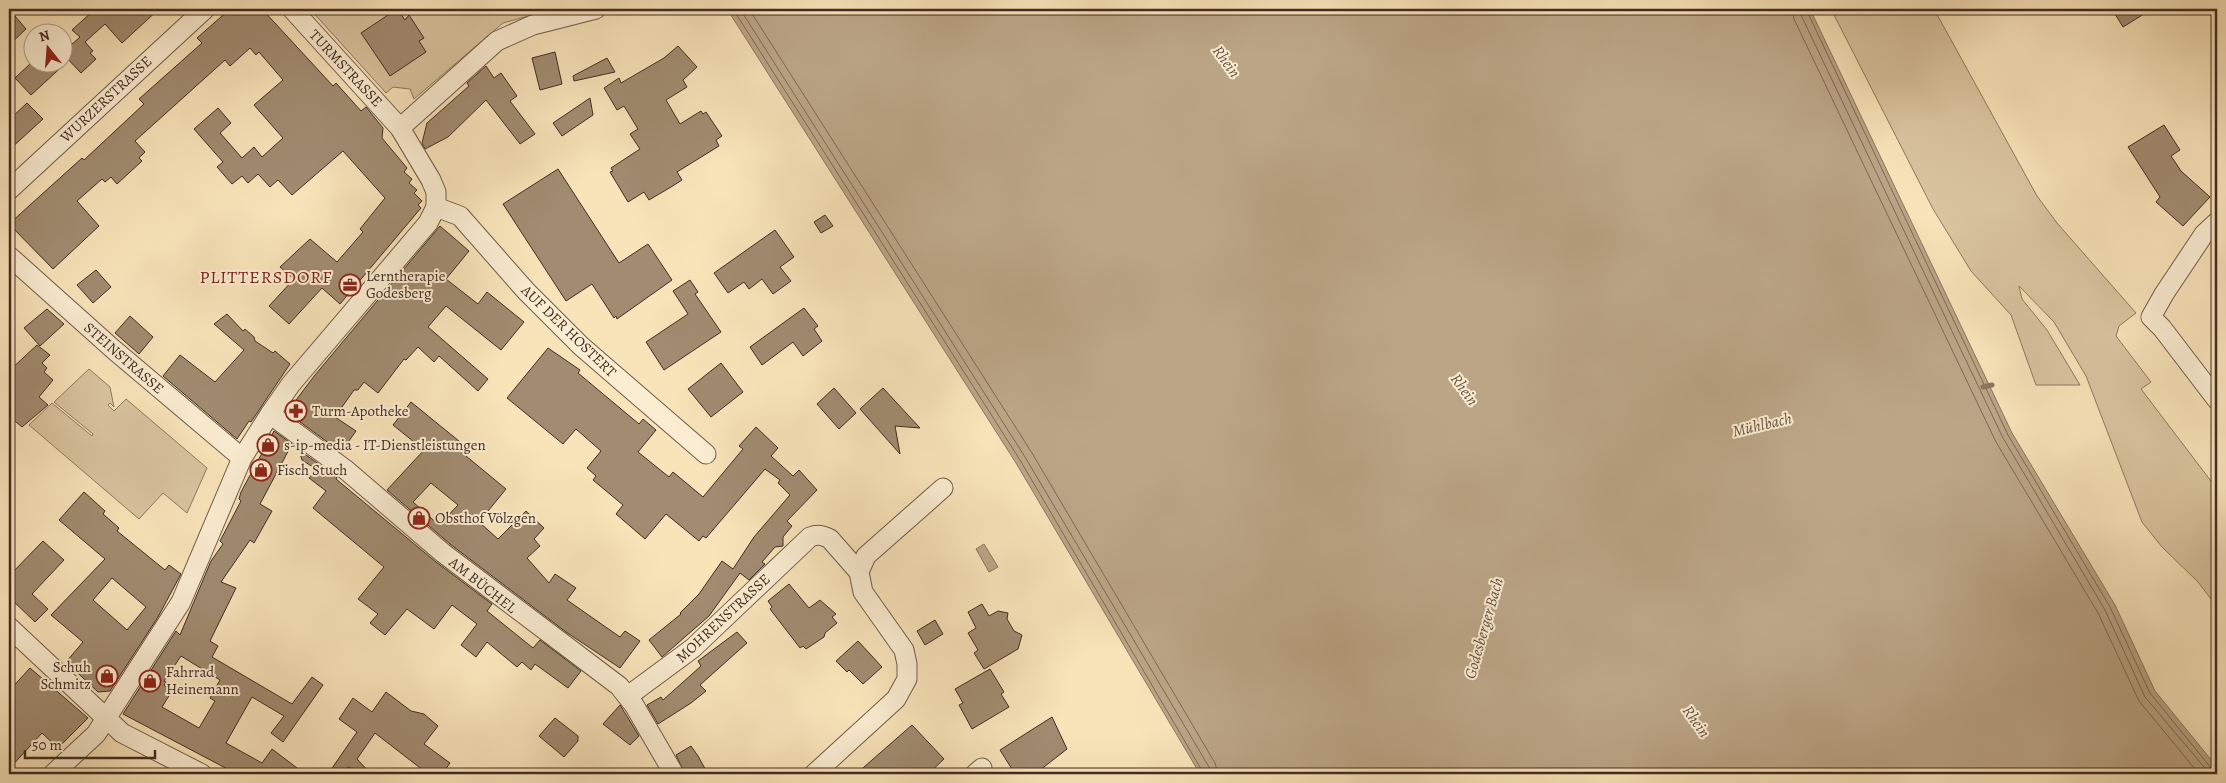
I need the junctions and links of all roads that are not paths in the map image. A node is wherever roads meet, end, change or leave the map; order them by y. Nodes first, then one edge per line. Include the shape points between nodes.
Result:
1 (204, 9) edge
2 (292, 9) edge
3 (596, 9) edge
4 (400, 128) junction
5 (9, 190) edge
6 (436, 207) junction
7 (2217, 222) edge
8 (9, 256) edge
9 (2217, 400) edge
10 (270, 414) junction
11 (706, 454) dead end
12 (242, 458) junction
13 (943, 488) dead end
14 (859, 572) junction
15 (9, 627) edge
16 (628, 696) junction
17 (107, 719) junction
18 (53, 774) edge
19 (202, 774) edge
20 (674, 774) edge
21 (814, 774) edge

1 - 5 street, WURZERSTRASSE
2 - 4 street, TURMSTRASSE
3 - 4 street via 502,37
4 - 6 street, TURMSTRASSE via 431,180 436,192
6 - 10 street via 428,223 291,384
6 - 11 street, AUF DER HOSTERT via 460,216 580,346
7 - 9 street via 2204,234 2152,317
8 - 12 street, STEINSTRASSE
10 - 12 street
10 - 16 street, AM BÜCHEL via 346,470 442,553 610,678
12 - 17 street via 181,602
13 - 14 street via 866,556
14 - 16 street, MOHRENSTRASSE via 830,539 814,535 687,653
14 - 21 street via 863,592 904,650 907,679 896,698
15 - 17 street
16 - 20 street, AM BÜCHEL
17 - 18 street via 82,750
17 - 19 street via 122,733

